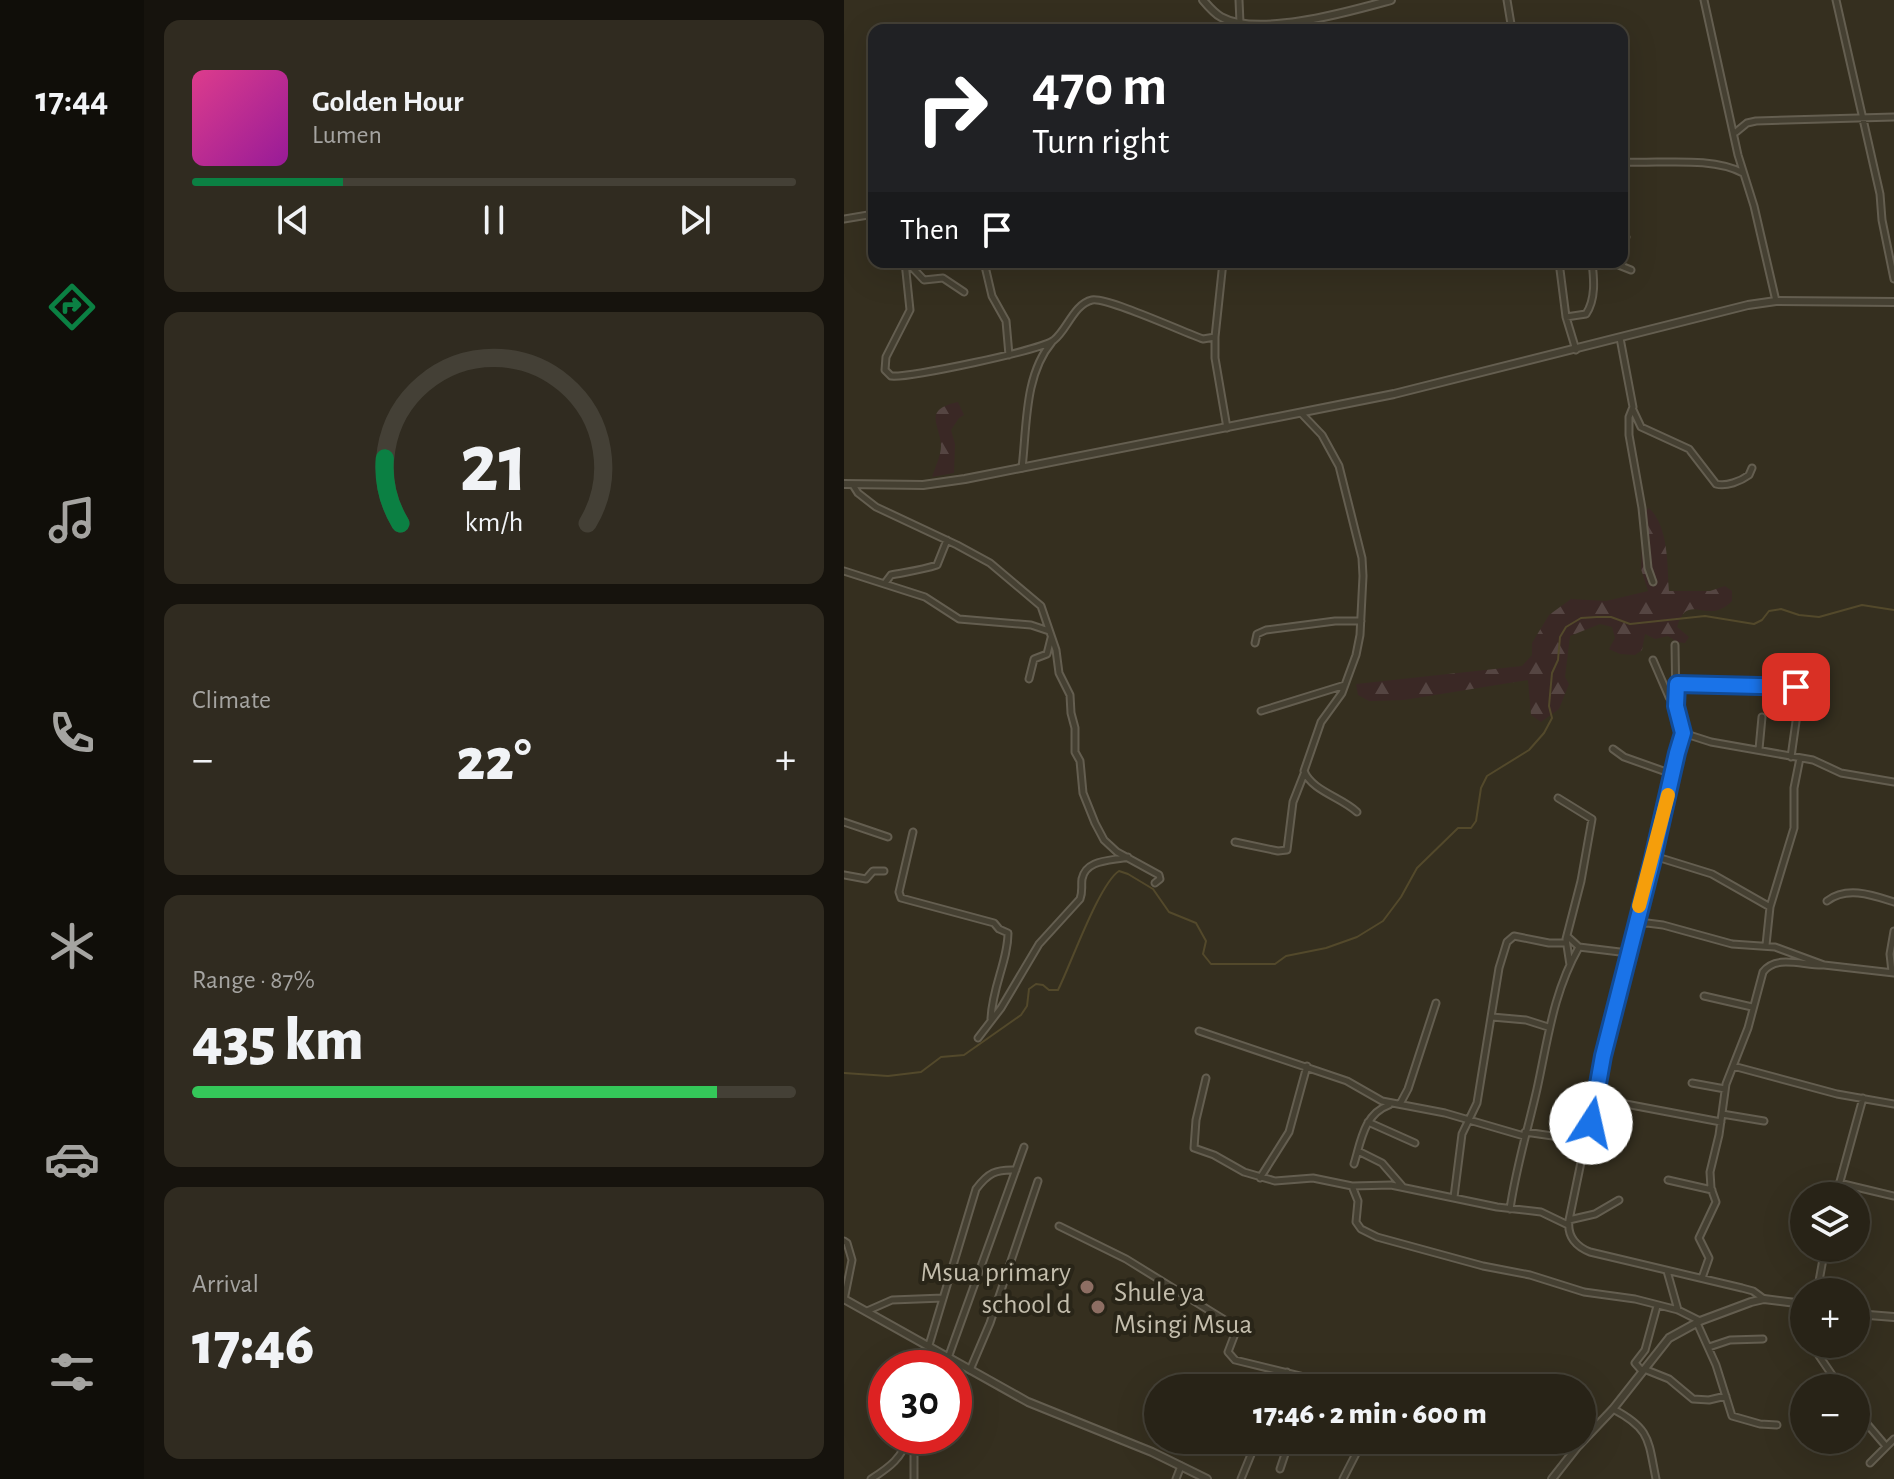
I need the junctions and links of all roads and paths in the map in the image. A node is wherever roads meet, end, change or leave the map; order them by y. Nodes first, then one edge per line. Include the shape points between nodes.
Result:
1 (1203, 0) edge
2 (1239, 0) edge
3 (1391, 0) edge
4 (1507, 0) edge
5 (1704, 0) edge
6 (1836, 0) edge
7 (1366, 4) edge
8 (1240, 23) junction
9 (1511, 24) edge
10 (1894, 117) edge
11 (1864, 119) junction
12 (1735, 132) junction
13 (1738, 155) junction
14 (1628, 162) edge
15 (1728, 164) junction
16 (1743, 173) junction
17 (868, 215) edge
18 (844, 219) edge
19 (906, 268) edge
20 (912, 268) edge
21 (985, 268) edge
22 (1222, 268) edge
23 (1560, 268) edge
24 (1592, 268) edge
25 (1626, 268) edge
26 (1631, 270) dead end
27 (1894, 279) edge
28 (964, 292) dead end
29 (1776, 301) junction
30 (1894, 302) edge
31 (1566, 317) junction
32 (1215, 337) junction
33 (1620, 338) junction
34 (1053, 341) junction
35 (1576, 350) junction
36 (1009, 355) junction
37 (1632, 409) junction
38 (1301, 413) junction
39 (1227, 428) junction
40 (1022, 468) junction
41 (1752, 468) dead end
42 (848, 484) edge
43 (947, 540) junction
44 (844, 571) edge
45 (1653, 582) dead end
46 (885, 583) junction
47 (1361, 621) junction
48 (1051, 634) junction
49 (1255, 643) dead end
50 (1675, 645) dead end
51 (1653, 660) dead end
52 (1029, 679) dead end
53 (1677, 684) junction
54 (1345, 685) junction
55 (1676, 706) junction
56 (1261, 711) dead end
57 (1762, 717) dead end
58 (1683, 733) junction
59 (1613, 749) dead end
60 (1759, 749) junction
61 (1791, 757) junction
62 (1800, 758) junction
63 (1304, 773) junction
64 (1672, 774) junction
65 (1894, 782) edge
66 (1558, 798) dead end
67 (1357, 812) dead end
68 (844, 822) edge
69 (913, 832) dead end
70 (888, 837) dead end
71 (1235, 842) dead end
72 (1654, 856) junction
73 (1128, 857) junction
74 (884, 871) dead end
75 (844, 875) edge
76 (1155, 883) dead end
77 (1827, 901) dead end
78 (1894, 902) edge
79 (1770, 907) junction
80 (1635, 926) junction
81 (1894, 931) edge
82 (1567, 940) junction
83 (1766, 945) junction
84 (1579, 947) junction
85 (1628, 953) junction
86 (1824, 965) junction
87 (1570, 966) junction
88 (1893, 973) edge
89 (1704, 996) dead end
90 (1436, 1003) dead end
91 (1752, 1007) junction
92 (1492, 1017) junction
93 (991, 1019) junction
94 (1548, 1027) junction
95 (1199, 1031) dead end
96 (978, 1038) dead end
97 (1307, 1066) junction
98 (1733, 1066) junction
99 (1206, 1078) dead end
100 (1692, 1083) dead end
101 (1725, 1089) junction
102 (1863, 1098) junction
103 (1397, 1104) junction
104 (1894, 1104) edge
105 (1593, 1112) junction
106 (1722, 1114) junction
107 (1469, 1121) junction
108 (1764, 1121) dead end
109 (1368, 1122) junction
110 (1721, 1122) junction
111 (1524, 1134) junction
112 (1587, 1141) junction
113 (1415, 1143) dead end
114 (1024, 1147) dead end
115 (1358, 1151) junction
116 (1354, 1164) dead end
117 (1016, 1170) junction
118 (1260, 1178) junction
119 (1668, 1180) dead end
120 (1038, 1181) dead end
121 (1839, 1182) edge
122 (1352, 1186) junction
123 (1403, 1187) junction
124 (1712, 1190) junction
125 (1870, 1190) edge
126 (1894, 1196) edge
127 (1454, 1197) junction
128 (1619, 1200) dead end
129 (1510, 1209) junction
130 (1568, 1222) junction
131 (1059, 1226) dead end
132 (845, 1243) edge
133 (1667, 1271) junction
134 (1702, 1278) junction
135 (943, 1298) junction
136 (1764, 1299) junction
137 (844, 1300) edge
138 (1790, 1302) edge
139 (1657, 1306) junction
140 (1678, 1310) junction
141 (867, 1311) junction
142 (1870, 1315) edge
143 (1894, 1317) edge
144 (1699, 1322) junction
145 (1763, 1339) dead end
146 (929, 1345) junction
147 (1709, 1347) junction
148 (936, 1350) edge
149 (951, 1350) edge
150 (972, 1365) edge
151 (1643, 1370) junction
152 (972, 1371) edge
153 (1287, 1372) joint
154 (1295, 1374) edge
155 (1726, 1396) junction
156 (1613, 1409) junction
157 (1777, 1425) dead end
158 (1596, 1427) edge
159 (1870, 1427) edge
160 (1894, 1439) edge
161 (1885, 1445) junction
162 (902, 1454) edge
163 (913, 1454) edge
164 (1251, 1454) edge
165 (1285, 1454) edge
166 (1356, 1454) edge
167 (1571, 1454) edge
168 (1870, 1463) dead end
169 (1181, 1466) junction
170 (1280, 1469) dead end
171 (871, 1479) edge
172 (914, 1479) edge
173 (1176, 1479) edge
174 (1207, 1479) edge
175 (1241, 1479) edge
176 (1343, 1479) edge
177 (1552, 1479) edge
178 (1656, 1479) edge

1 - 8 street via 1222,18
2 - 8 street
3 - 7 street
4 - 9 street
5 - 12 street
6 - 11 street
7 - 8 street via 1304,21
10 - 11 street
11 - 12 street via 1756,121
11 - 27 street
12 - 13 street
13 - 15 street
13 - 16 street
14 - 15 street
15 - 16 street
16 - 29 street
17 - 18 street
19 - 36 street via 910,310 883,365 887,373 896,377
20 - 28 street via 924,280 943,278
21 - 36 street via 1006,321
22 - 32 street
23 - 31 street
24 - 31 street via 1590,308 1586,314
25 - 26 street
29 - 30 street
29 - 33 street
31 - 35 street
32 - 34 street via 1203,339 1123,307 1090,300
32 - 39 street
33 - 35 street
33 - 37 street
34 - 36 street
34 - 40 street via 1033,379
35 - 38 street
37 - 41 street via 1638,425 1689,449 1716,484 1742,480
37 - 45 street via 1629,435
38 - 39 street
38 - 47 street via 1322,435 1339,466 1362,558
39 - 40 street
40 - 42 street via 923,485
42 - 43 street via 876,507
43 - 46 street via 937,565 907,569
43 - 48 street via 990,563 1026,592 1044,611
44 - 46 street
46 - 48 street via 925,597 959,619 1031,625
47 - 49 street via 1266,630 1257,634
47 - 54 street
48 - 52 street via 1047,654 1034,659
48 - 73 street via 1070,695 1083,793 1104,840
50 - 53 street
51 - 55 street
53 - 55 street
53 - 61 street via 1796,687 1800,693
54 - 56 street
54 - 63 street via 1321,722
55 - 58 street
57 - 60 street
58 - 60 street
58 - 64 street
59 - 64 street
60 - 61 street
61 - 62 street
62 - 65 street via 1841,773
62 - 79 street via 1794,828
63 - 67 street
63 - 71 street via 1293,802 1287,850
64 - 72 street
66 - 82 street via 1592,819
68 - 70 street
69 - 93 street via 901,898 994,923 1008,933
72 - 79 street via 1712,874
72 - 80 street
73 - 76 street via 1159,875
73 - 93 street via 1085,869 1080,899 1039,944
74 - 75 street via 873,871 866,879
77 - 78 street via 1846,893
79 - 83 street
80 - 83 street via 1655,924 1732,944
80 - 85 street
81 - 88 street
82 - 84 street
82 - 87 street
82 - 92 street via 1509,939
83 - 86 street
84 - 85 street
84 - 87 street
85 - 105 street
86 - 88 street
86 - 91 street via 1767,966
87 - 94 street
89 - 91 street
90 - 103 street via 1408,1089
91 - 98 street
92 - 94 street
92 - 107 street
93 - 96 street
94 - 111 street
95 - 97 street
97 - 103 street
97 - 118 street via 1289,1132
98 - 101 street
98 - 102 street
99 - 118 street via 1194,1148
100 - 101 street
101 - 106 street
102 - 104 street
102 - 121 street
103 - 107 street
103 - 109 street via 1376,1111
105 - 110 street via 1615,1102
105 - 112 street
106 - 108 street
106 - 110 street
107 - 111 street
107 - 127 street via 1462,1134
109 - 113 street
109 - 115 street
110 - 124 street via 1710,1172
111 - 112 street
111 - 129 street
112 - 130 street
114 - 117 street
115 - 116 street
115 - 123 street via 1382,1163
117 - 135 street via 991,1173 976,1189
117 - 149 street
118 - 122 street via 1313,1178
119 - 124 street
120 - 150 street
122 - 123 street
122 - 139 street via 1358,1201 1356,1222 1377,1237
123 - 127 street
124 - 134 street via 1716,1202 1699,1238 1709,1258
125 - 126 street
127 - 129 street
128 - 130 street
129 - 130 street
130 - 133 street via 1573,1241 1583,1249
131 - 153 street via 1126,1259 1228,1322 1236,1331 1229,1357
132 - 137 street via 852,1260
133 - 134 street
133 - 140 street
134 - 136 street via 1753,1291
135 - 141 street via 892,1300
135 - 146 street
136 - 138 street
136 - 144 street
137 - 141 street
139 - 140 street
139 - 151 street via 1645,1350 1635,1363
140 - 144 street
141 - 146 street
142 - 143 street
144 - 147 street
144 - 151 street via 1669,1338
145 - 147 street
146 - 148 street
147 - 155 street
151 - 155 street via 1669,1379 1693,1399
151 - 156 street
152 - 169 street via 1028,1402
153 - 154 street
155 - 157 street via 1735,1418
156 - 158 street
156 - 178 street via 1641,1427
159 - 161 street
160 - 161 street
161 - 168 street
162 - 171 street
163 - 172 street
164 - 175 street
165 - 170 street
166 - 176 street
167 - 177 street
169 - 173 street
169 - 174 street

